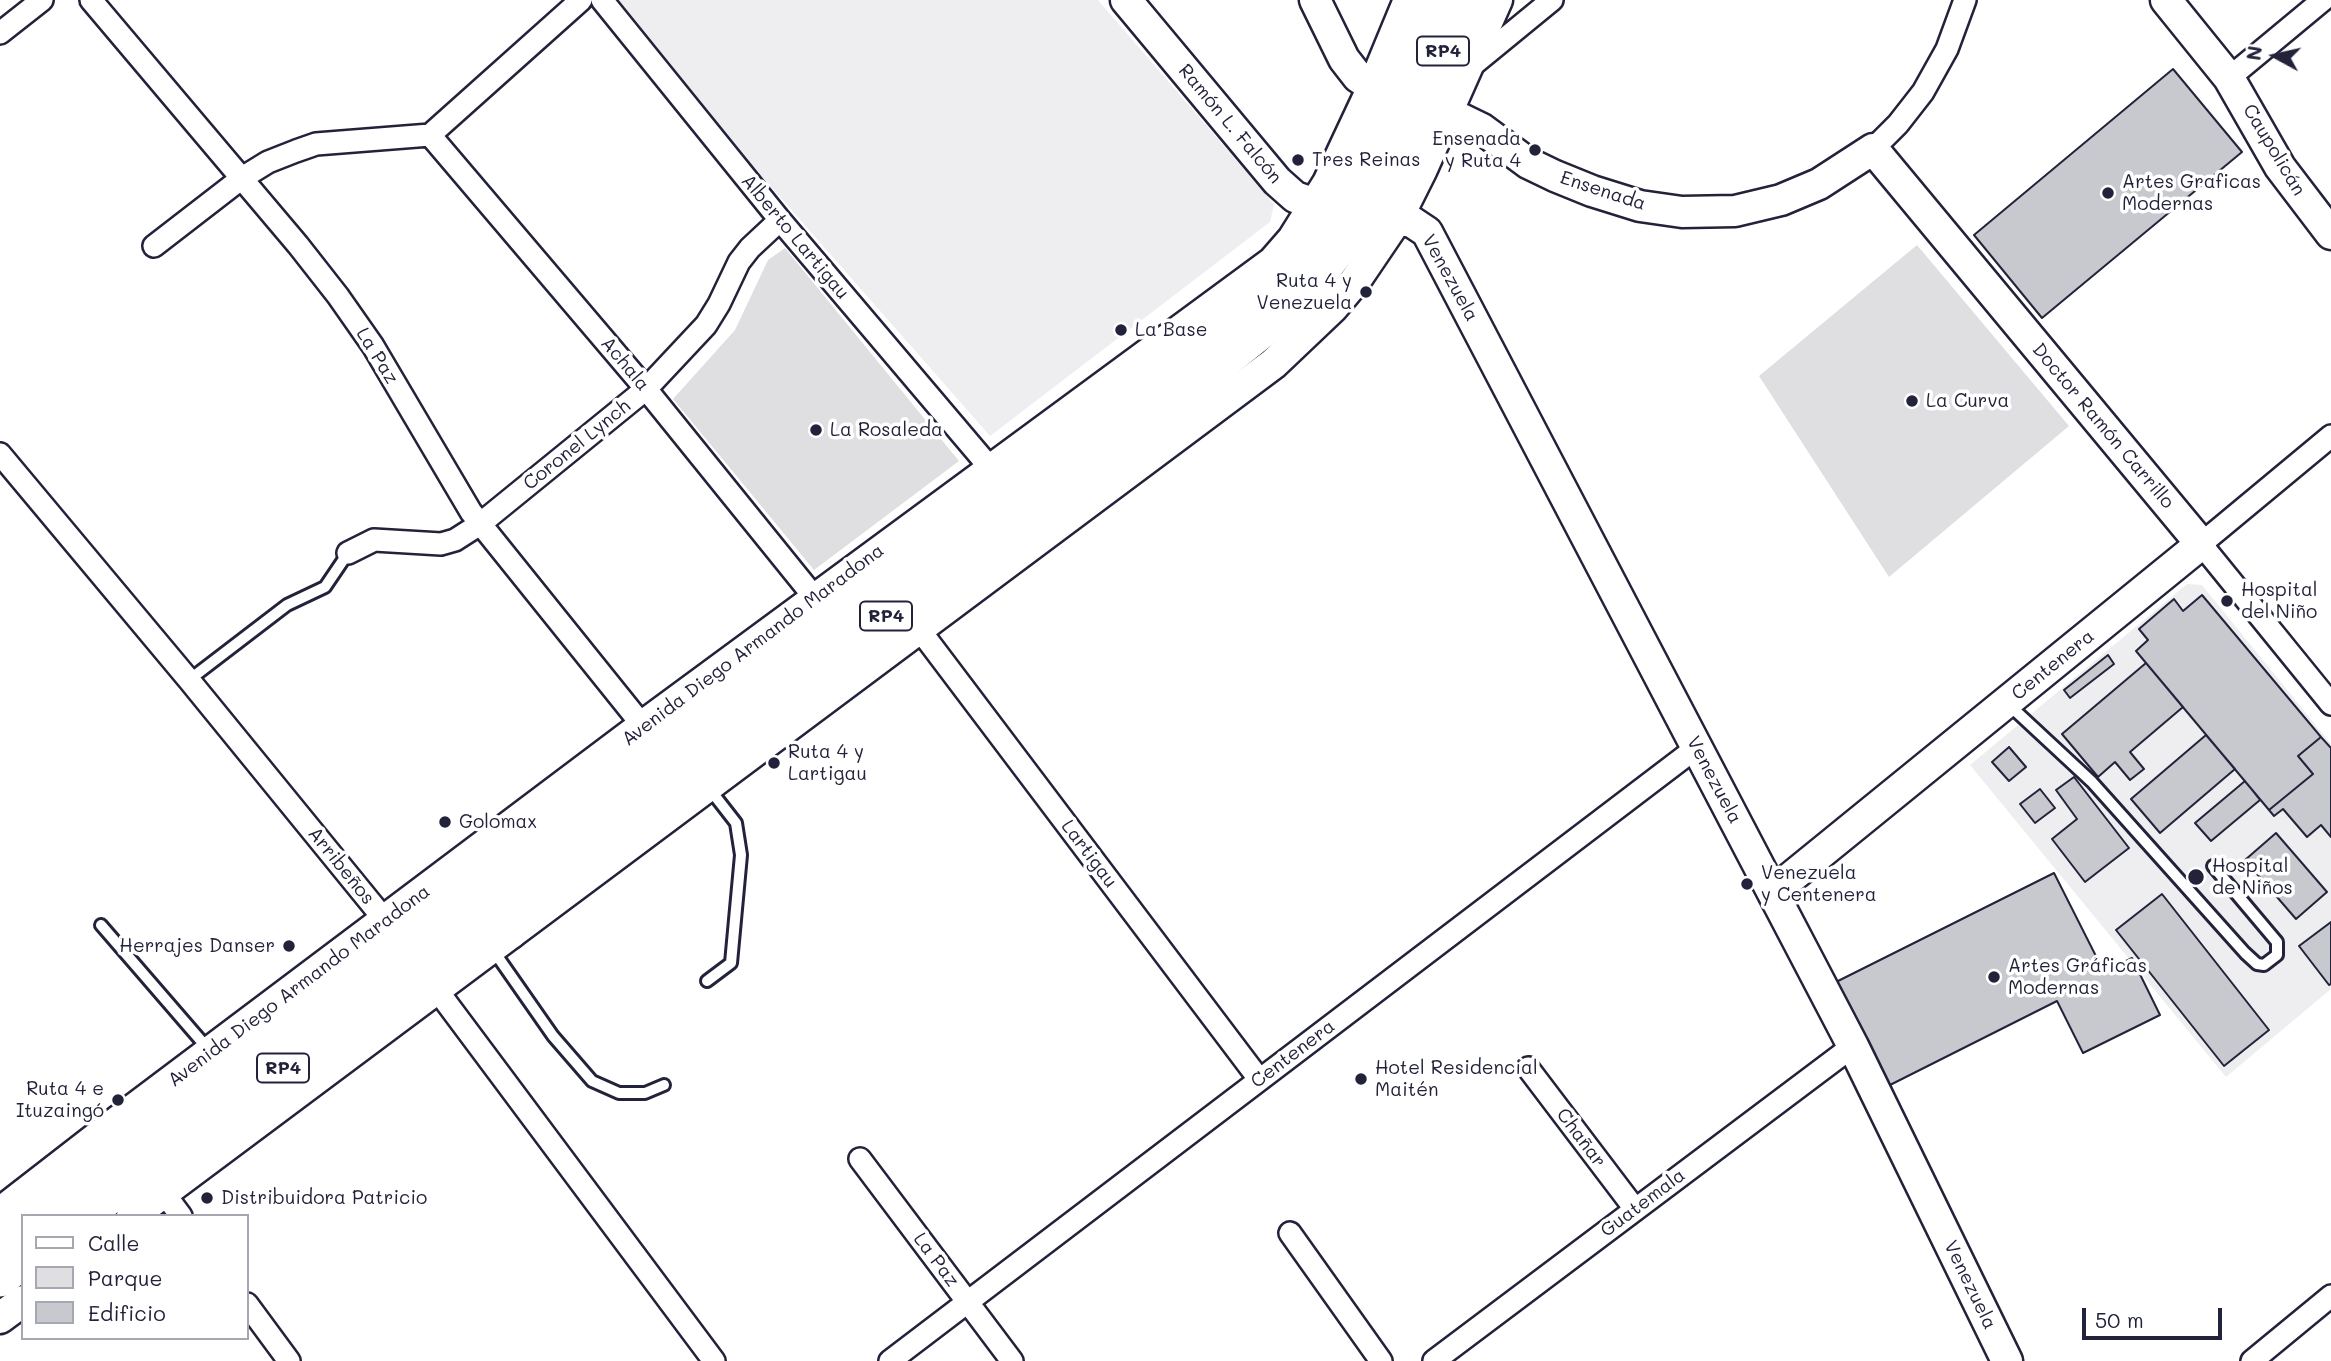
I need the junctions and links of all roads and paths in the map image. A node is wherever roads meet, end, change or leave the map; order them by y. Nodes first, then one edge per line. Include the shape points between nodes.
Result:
1 (42, 0) edge
2 (91, 0) edge
3 (581, 0) edge
4 (603, 0) edge
5 (1126, 0) edge
6 (1315, 0) edge
7 (1409, 0) edge
8 (1433, 0) edge
9 (1465, 0) edge
10 (1497, 0) edge
11 (1552, 0) edge
12 (1965, 0) edge
13 (2166, 0) edge
14 (2323, 0) edge
15 (0, 33) edge
16 (1465, 71) junction
17 (2229, 78) junction
18 (1409, 99) junction
19 (430, 135) junction
20 (1872, 149) junction
21 (242, 178) junction
22 (1354, 213) junction
23 (780, 220) junction
24 (2331, 234) edge
25 (154, 246) dead end
26 (646, 389) junction
27 (2331, 436) edge
28 (0, 454) edge
29 (992, 470) junction
30 (480, 524) junction
31 (2201, 544) junction
32 (348, 552) joint
33 (816, 598) junction
34 (919, 629) junction
35 (190, 680) junction
36 (2006, 702) junction
37 (2331, 704) edge
38 (643, 726) junction
39 (1696, 748) junction
40 (707, 785) junction
41 (596, 834) junction
42 (2213, 866) dead end
43 (1773, 892) junction
44 (101, 925) dead end
45 (501, 940) junction
46 (411, 954) junction
47 (707, 981) dead end
48 (1853, 1046) junction
49 (211, 1052) junction
50 (1528, 1068) dead end
51 (1259, 1079) junction
52 (664, 1085) dead end
53 (139, 1158) junction
54 (860, 1159) dead end
55 (1634, 1209) junction
56 (0, 1213) edge
57 (44, 1214) edge
58 (87, 1214) edge
59 (132, 1214) edge
60 (180, 1214) edge
61 (21, 1231) edge
62 (1290, 1233) dead end
63 (0, 1247) edge
64 (21, 1264) edge
65 (0, 1280) edge
66 (2331, 1296) edge
67 (968, 1301) junction
68 (21, 1302) edge
69 (248, 1305) edge
70 (0, 1318) edge
71 (289, 1361) edge
72 (714, 1361) edge
73 (890, 1361) edge
74 (1012, 1361) edge
75 (1381, 1361) edge
76 (1434, 1361) edge
77 (2007, 1361) edge
78 (2252, 1361) edge

1 - 15 street
2 - 21 street, La Paz
3 - 19 street
4 - 23 street, Alberto Lartigau
5 - 22 street, Ramón L. Falcón via 1294,197
6 - 18 street via 1358,77
7 - 18 street, Avenida Diego Armando Maradona
8 - 18 main road, Avenida Diego Armando Maradona / RP4
9 - 18 main road, Avenida Diego Armando Maradona / RP4
10 - 16 street, Avenida Diego Armando Maradona
11 - 16 street
12 - 20 street, Ensenada via 1947,49 1923,92
13 - 17 street, Caupolicán
14 - 17 street
16 - 18 street, Avenida Diego Armando Maradona
17 - 24 street, Caupolicán via 2280,167
18 - 20 street, Ensenada via 1482,129 1528,163 1555,176 1640,206 1682,212 1735,211 1781,200 1819,184
18 - 22 main road, Avenida Diego Armando Maradona / RP4
18 - 22 street, Avenida Diego Armando Maradona
19 - 21 street via 316,144 268,162
19 - 26 street, Achala
20 - 31 street, Doctor Ramón Carrillo
21 - 25 street
21 - 30 street, La Paz via 373,346
22 - 29 street, Avenida Diego Armando Maradona via 1293,239 1273,262
22 - 34 street, Avenida Diego Armando Maradona via 1366,267 1273,364
22 - 39 street, Venezuela via 1412,222 1427,232
22 - 41 main road, Avenida Diego Armando Maradona / RP4 via 1309,289 1279,318
22 - 46 main road, Avenida Diego Armando Maradona / RP4 via 1321,237 1285,280 1240,318
23 - 26 street, Coronel Lynch via 739,262 706,325
23 - 29 street, Alberto Lartigau
26 - 30 street, Coronel Lynch
26 - 33 street, Achala
27 - 31 street, Centenera
28 - 35 street, Arribeños
29 - 33 street, Avenida Diego Armando Maradona
30 - 32 street, Coronel Lynch via 441,544 374,540
30 - 38 street, La Paz
31 - 36 street, Centenera
31 - 37 street, Doctor Ramón Carrillo
32 - 35 lane via 325,587 287,605
33 - 38 street, Avenida Diego Armando Maradona
34 - 40 street, Avenida Diego Armando Maradona
34 - 51 street, Lartigau
35 - 46 street, Arribeños
36 - 42 lane via 2092,782 2245,953 2264,965 2277,955 2277,942
36 - 43 street, Centenera
38 - 46 street, Avenida Diego Armando Maradona
39 - 43 street, Venezuela
39 - 51 street, Centenera
40 - 41 main road
40 - 45 street, Avenida Diego Armando Maradona
40 - 47 lane via 736,822 741,855 731,963
41 - 45 main road
41 - 46 main road, Avenida Diego Armando Maradona / RP4
43 - 48 street, Venezuela
44 - 49 lane
45 - 46 street, Avenida Diego Armando Maradona
45 - 52 lane via 553,1036 592,1081 619,1093 645,1093
46 - 49 street, Avenida Diego Armando Maradona
46 - 53 main road, Avenida Diego Armando Maradona / RP4
46 - 53 street, Avenida Diego Armando Maradona
46 - 72 street, Arribeños
48 - 55 street, Guatemala
48 - 77 street, Venezuela
49 - 53 street, Avenida Diego Armando Maradona
50 - 55 street, Chañar
51 - 67 street, Centenera
53 - 56 street, Avenida Diego Armando Maradona
53 - 57 main road, Avenida Diego Armando Maradona / RP4
53 - 58 main road, Avenida Diego Armando Maradona / RP4
53 - 59 street, Avenida Diego Armando Maradona
53 - 60 street
54 - 67 street, La Paz
55 - 76 street, Guatemala
61 - 63 main road
62 - 75 street
64 - 65 main road
66 - 78 street
67 - 73 street, Centenera
67 - 74 street, La Paz
68 - 70 street
69 - 71 street

